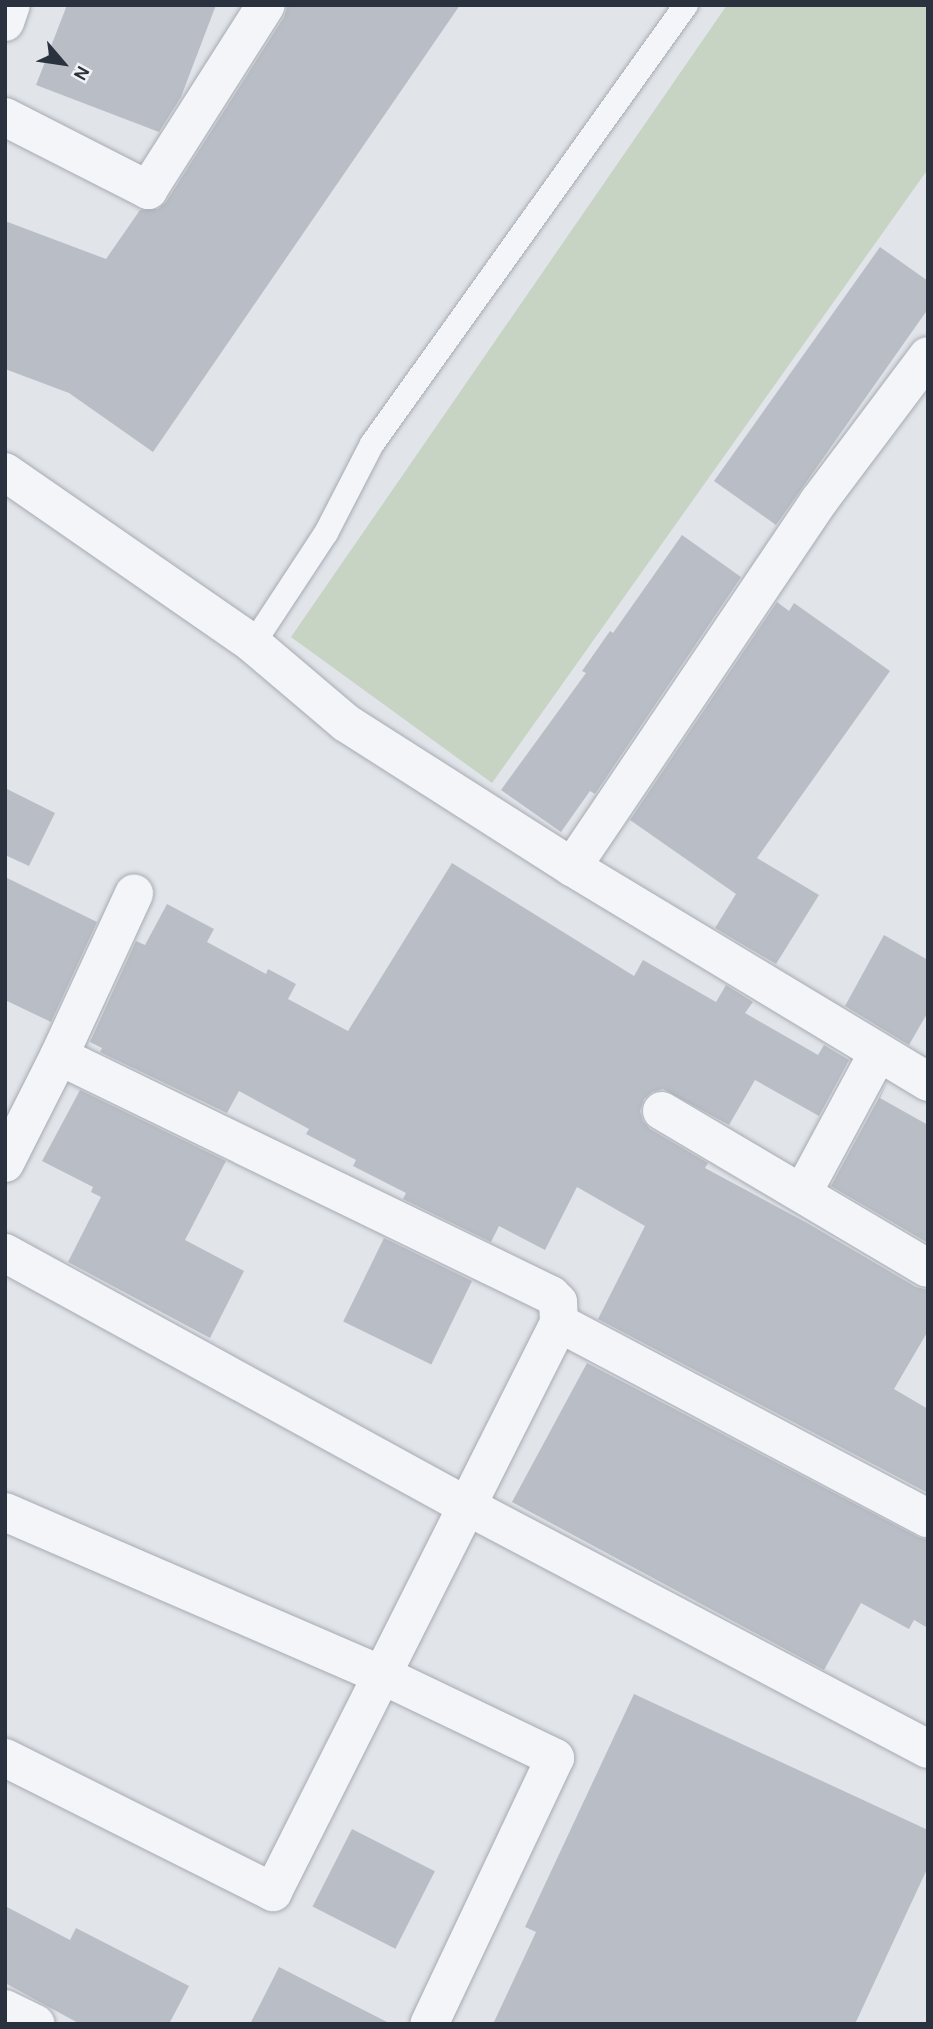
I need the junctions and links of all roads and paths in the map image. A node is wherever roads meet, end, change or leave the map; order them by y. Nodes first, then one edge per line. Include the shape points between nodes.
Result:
1 (11, 5) edge
2 (249, 5) edge
3 (266, 5) edge
4 (685, 5) edge
5 (5, 22) edge
6 (228, 66) junction
7 (5, 117) edge
8 (928, 356) edge
9 (5, 472) edge
10 (253, 644) junction
11 (572, 867) junction
12 (134, 894) dead end
13 (878, 1053) junction
14 (59, 1056) junction
15 (928, 1082) edge
16 (662, 1111) dead end
17 (5, 1163) edge
18 (803, 1192) junction
19 (5, 1253) edge
20 (926, 1268) edge
21 (559, 1323) junction
22 (465, 1505) junction
23 (5, 1512) edge
24 (928, 1518) edge
25 (382, 1675) junction
26 (928, 1749) edge
27 (5, 1758) edge
28 (5, 2008) edge
29 (36, 2024) edge
30 (429, 2024) edge

1 - 5 street
2 - 6 street
3 - 6 street
4 - 10 lane via 372,444 326,533
6 - 7 street via 148,190
8 - 11 street via 819,501
9 - 10 street
10 - 11 street via 346,723
11 - 13 street
12 - 14 street
13 - 15 street
13 - 18 street
14 - 17 street
14 - 21 street via 551,1295 560,1312
16 - 18 street
18 - 20 street
19 - 22 street
21 - 22 street
21 - 24 street
22 - 25 street
22 - 26 street
23 - 25 street
25 - 27 street via 273,1892
25 - 30 street via 555,1758
28 - 29 street

